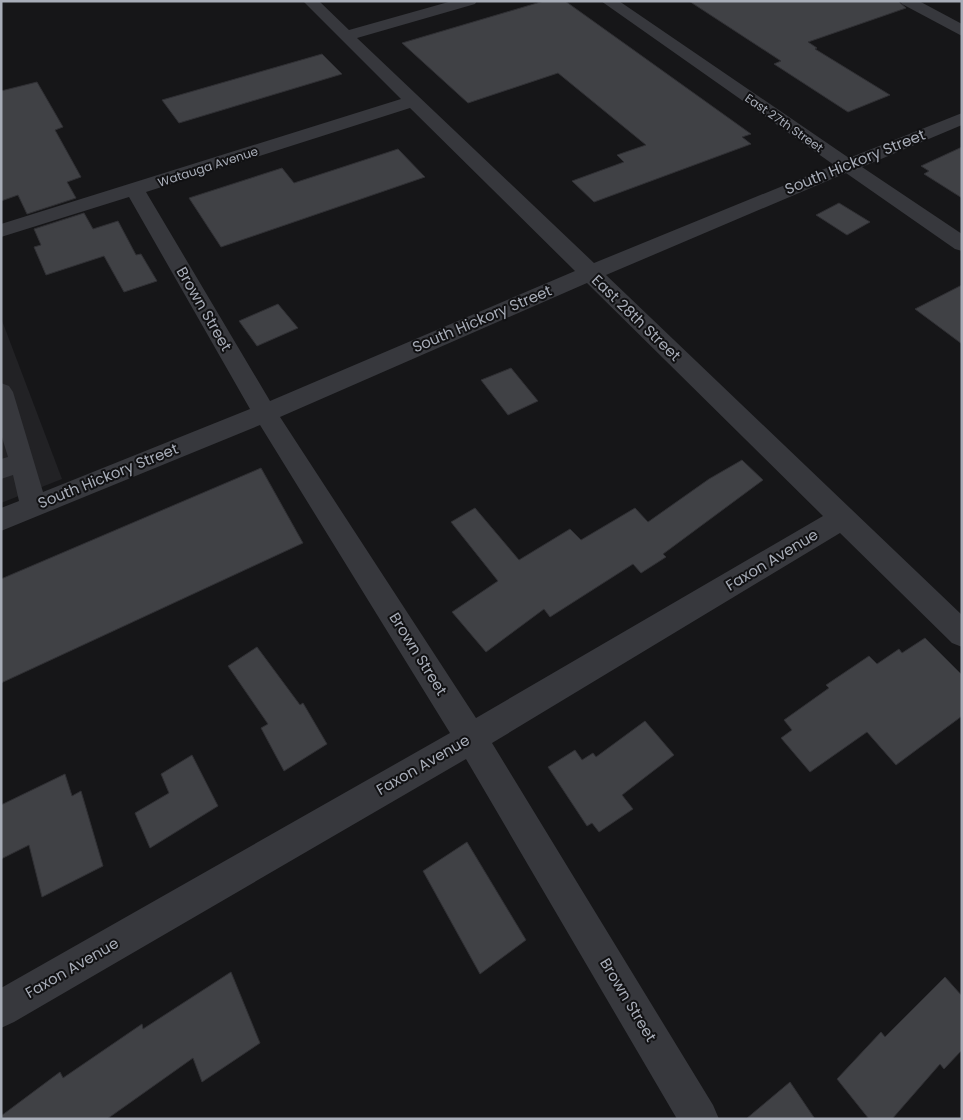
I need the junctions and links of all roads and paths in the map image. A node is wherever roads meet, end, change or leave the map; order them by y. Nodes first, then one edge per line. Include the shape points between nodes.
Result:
1 (310, 1) edge
2 (470, 1) edge
3 (608, 1) edge
4 (907, 1) edge
5 (962, 31) edge
6 (346, 36) junction
7 (414, 101) junction
8 (962, 118) edge
9 (846, 166) junction
10 (135, 190) junction
11 (1, 231) edge
12 (962, 244) edge
13 (590, 273) junction
14 (1, 392) edge
15 (265, 413) junction
16 (12, 466) edge
17 (34, 507) junction
18 (843, 518) junction
19 (1, 520) edge
20 (962, 634) edge
21 (471, 738) junction
22 (1, 1009) edge
23 (699, 1119) edge

1 - 6 street, East 28th Street
2 - 6 street
3 - 9 street, East 27th Street
4 - 5 street
6 - 7 street, East 28th Street
7 - 10 street, Watauga Avenue
7 - 13 street, East 28th Street
8 - 9 street, South Hickory Street
9 - 12 street, East 27th Street
9 - 13 street, South Hickory Street
10 - 11 street, Watauga Avenue
10 - 15 street, Brown Street
13 - 15 street, South Hickory Street
13 - 18 street, East 28th Street
14 - 16 street
15 - 17 street, South Hickory Street
15 - 21 street, Brown Street
16 - 17 street
17 - 19 street, South Hickory Street
18 - 20 street, East 28th Street
18 - 21 street, Faxon Avenue
21 - 22 street, Faxon Avenue
21 - 23 street, Brown Street

